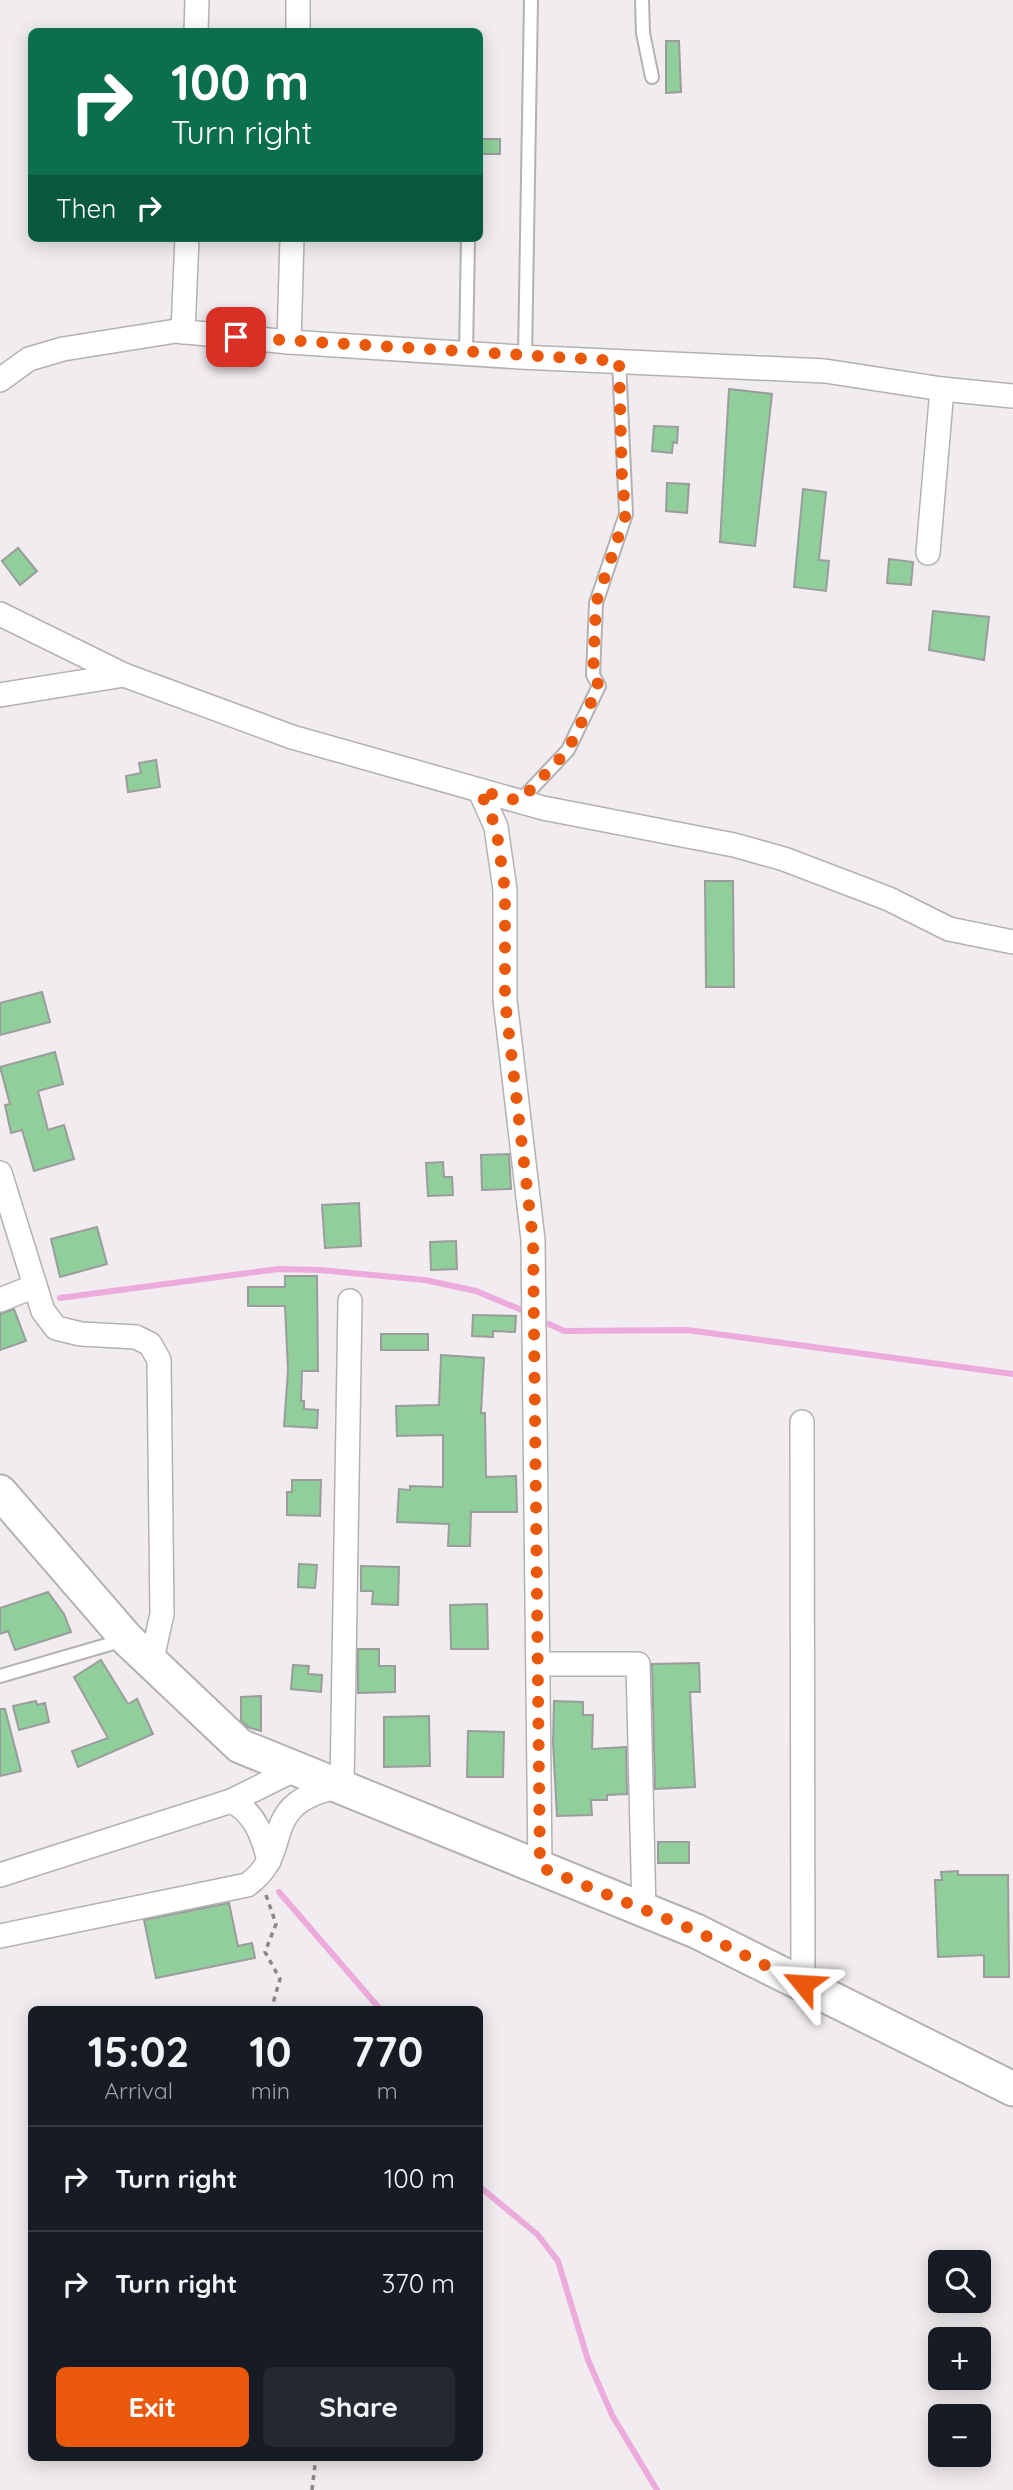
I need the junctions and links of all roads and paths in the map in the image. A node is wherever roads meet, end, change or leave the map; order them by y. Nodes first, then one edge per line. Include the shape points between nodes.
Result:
1 (197, 0) edge
2 (298, 0) edge
3 (531, 0) edge
4 (642, 0) edge
5 (195, 28) edge
6 (298, 28) edge
7 (652, 77) dead end
8 (187, 242) edge
9 (292, 242) edge
10 (468, 242) edge
11 (183, 332) junction
12 (289, 342) junction
13 (466, 354) junction
14 (525, 357) junction
15 (619, 361) junction
16 (0, 380) edge
17 (942, 389) junction
18 (1013, 396) edge
19 (928, 553) dead end
20 (0, 614) edge
21 (124, 675) junction
22 (0, 695) edge
23 (480, 791) junction
24 (520, 801) junction
25 (1013, 942) edge
26 (0, 1173) edge
27 (35, 1286) junction
28 (0, 1300) edge
29 (350, 1301) dead end
30 (802, 1422) dead end
31 (0, 1492) edge
32 (140, 1649) junction
33 (538, 1664) junction
34 (0, 1676) edge
35 (298, 1768) junction
36 (342, 1786) junction
37 (231, 1801) junction
38 (540, 1867) junction
39 (264, 1869) junction
40 (0, 1875) edge
41 (644, 1910) junction
42 (0, 1936) edge
43 (803, 1984) junction
44 (274, 2006) edge
45 (1013, 2089) edge
46 (316, 2461) edge
47 (312, 2490) edge

1 - 5 street
2 - 6 street
3 - 14 lane
4 - 7 lane
8 - 11 street
9 - 12 street
10 - 13 lane
11 - 12 street
11 - 16 street via 63,349 29,359
12 - 13 street
13 - 14 street
14 - 15 street
15 - 17 street via 824,370
15 - 24 lane via 626,514 596,603 593,675 599,686 568,750
17 - 18 street
17 - 19 street
20 - 21 street
21 - 22 street
21 - 23 street via 292,737
23 - 24 street
23 - 33 street via 496,827 505,890 505,1000 533,1240
24 - 25 street via 784,859 889,899 940,926
26 - 27 street
27 - 28 street
27 - 32 street via 43,1311 56,1328 136,1337 150,1344 159,1360 162,1614
29 - 36 street
30 - 43 street
31 - 32 street
32 - 34 lane
32 - 35 street via 240,1746
33 - 38 street
33 - 41 street via 638,1664
35 - 36 street
35 - 37 street
36 - 38 street
36 - 39 street via 316,1791 292,1807 279,1825
37 - 39 street via 259,1830
37 - 40 street
38 - 41 street
39 - 42 street via 247,1885
39 - 44 path via 276,1924 265,1952 280,1979
41 - 43 street
43 - 45 street
46 - 47 path

